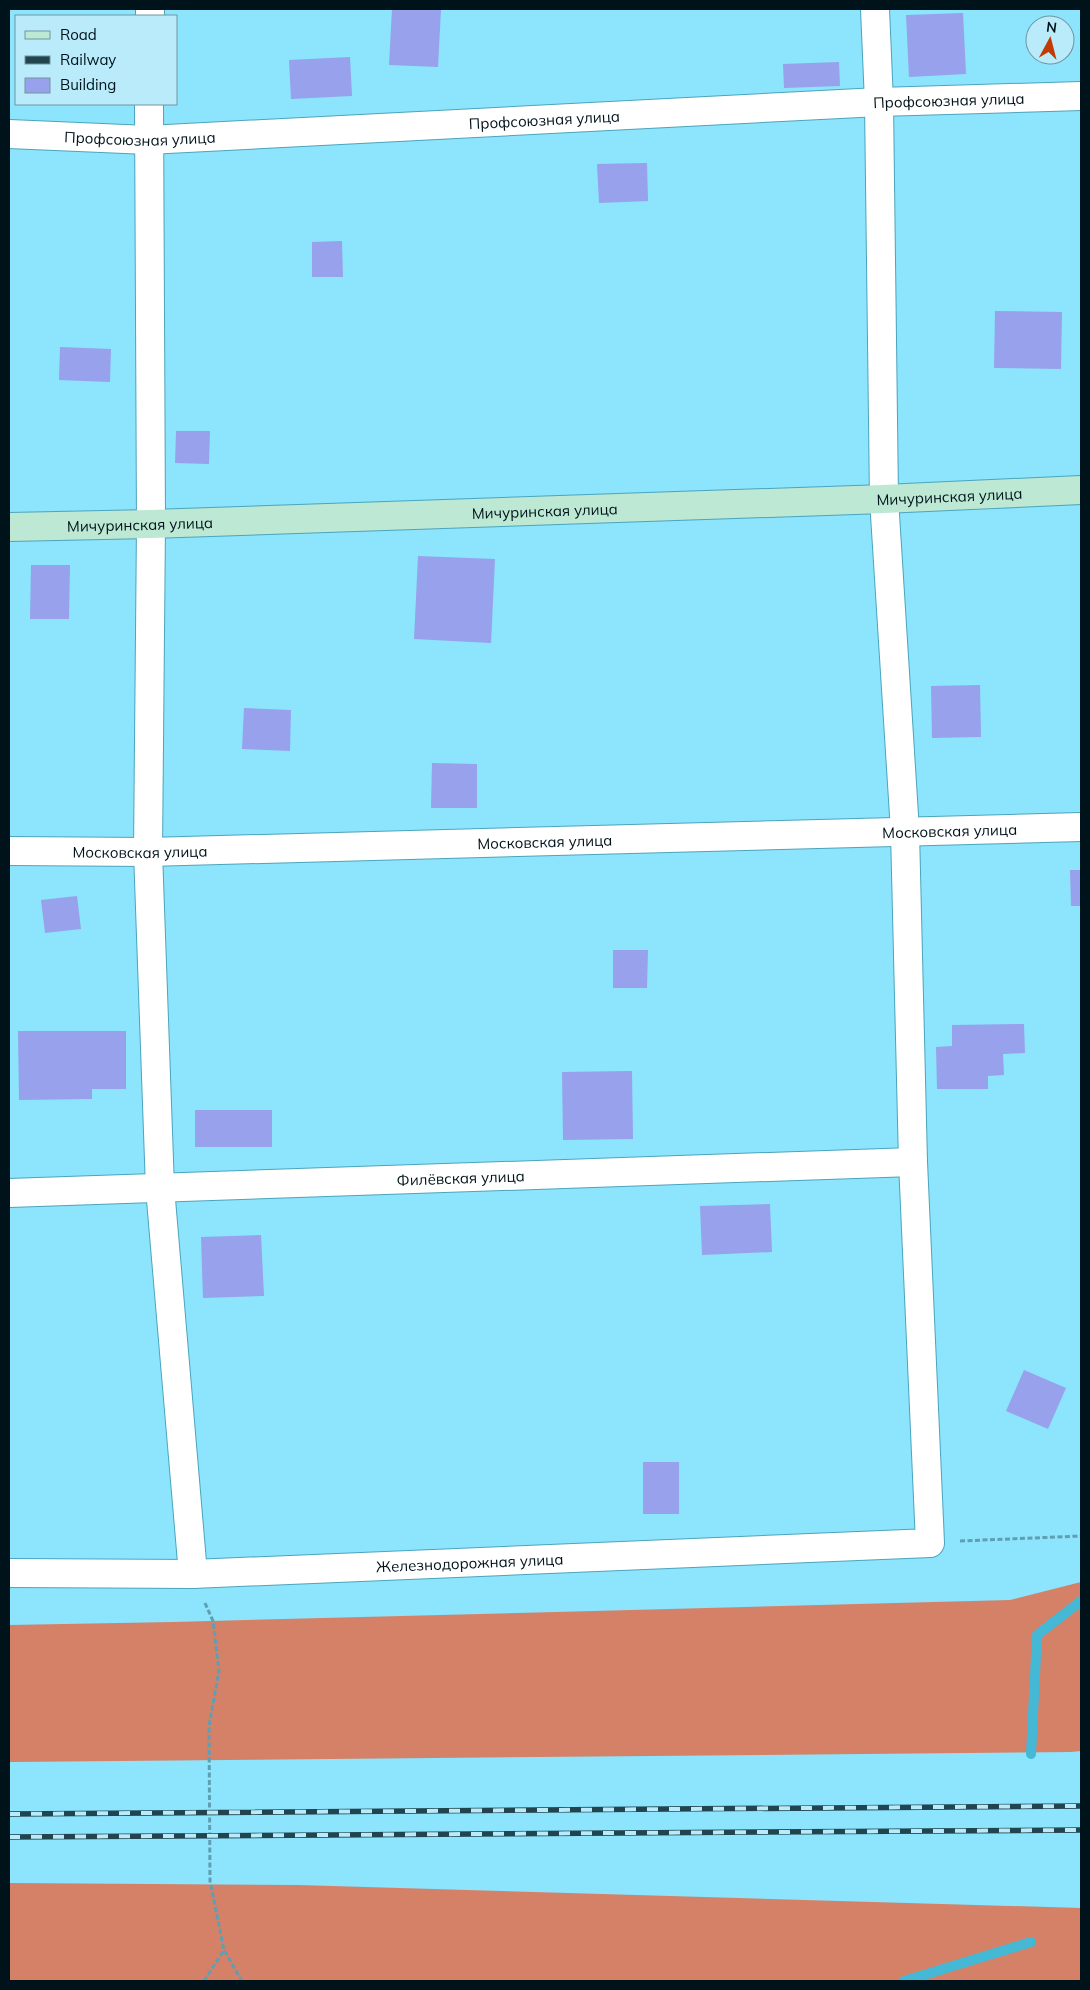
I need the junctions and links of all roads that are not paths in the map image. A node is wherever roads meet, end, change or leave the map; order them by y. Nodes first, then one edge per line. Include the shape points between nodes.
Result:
1 (875, 9) edge
2 (1081, 96) edge
3 (879, 102) junction
4 (149, 105) edge
5 (9, 134) edge
6 (148, 140) junction
7 (1081, 490) edge
8 (884, 499) junction
9 (151, 524) junction
10 (9, 527) edge
11 (1081, 827) edge
12 (905, 831) junction
13 (9, 851) edge
14 (148, 852) junction
15 (914, 1162) junction
16 (160, 1188) junction
17 (9, 1194) edge
18 (9, 1573) edge
19 (193, 1574) junction

1 - 3 street
2 - 3 street, Профсоюзная улица
3 - 6 street, Профсоюзная улица
3 - 8 street
4 - 6 street
5 - 6 street, Профсоюзная улица
6 - 9 street
7 - 8 street, Мичуринская улица
8 - 9 street, Мичуринская улица
8 - 12 street
9 - 10 street, Мичуринская улица
9 - 14 street
11 - 12 street, Московская улица
12 - 14 street, Московская улица
12 - 15 street
13 - 14 street, Московская улица
14 - 16 street
15 - 16 street, Филёвская улица
15 - 19 street, Железнодорожная улица via 930,1543
16 - 17 street, Филёвская улица
16 - 19 street
18 - 19 street, Железнодорожная улица

